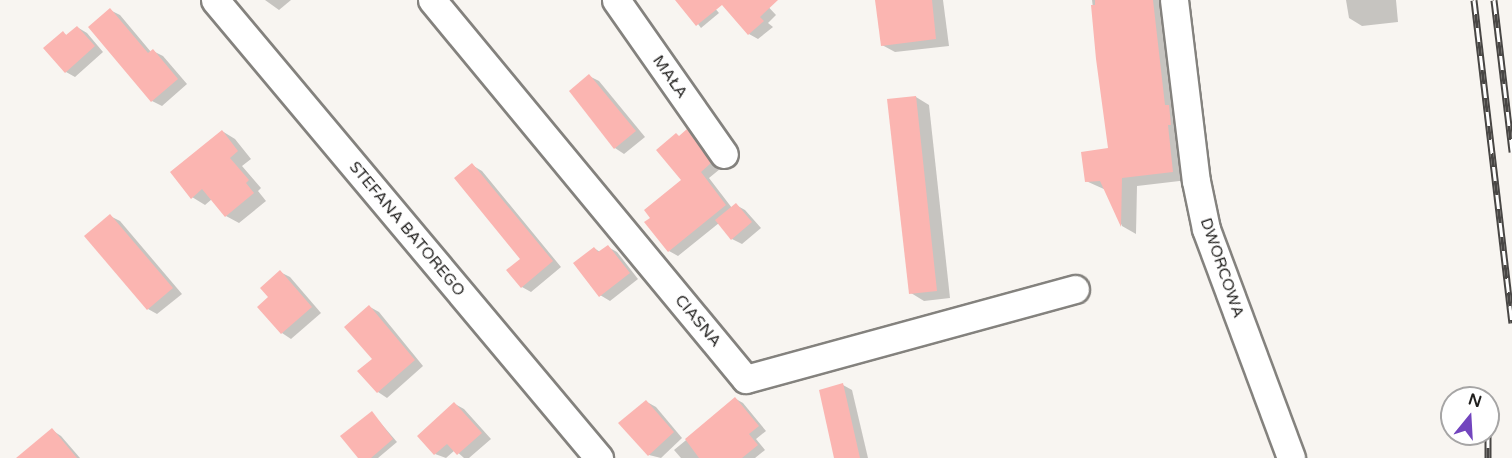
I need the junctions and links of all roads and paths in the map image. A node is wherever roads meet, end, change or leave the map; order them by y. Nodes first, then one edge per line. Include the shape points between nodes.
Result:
1 (215, 0) edge
2 (432, 0) edge
3 (616, 0) edge
4 (1174, 0) edge
5 (724, 154) dead end
6 (1075, 289) dead end
7 (599, 458) edge
8 (1291, 458) edge

1 - 7 street, STEFANA BATOREGO
2 - 6 street, CIASNA via 746,379
3 - 5 street, MAŁA
4 - 8 street, DWORCOWA via 1196,181 1206,229

